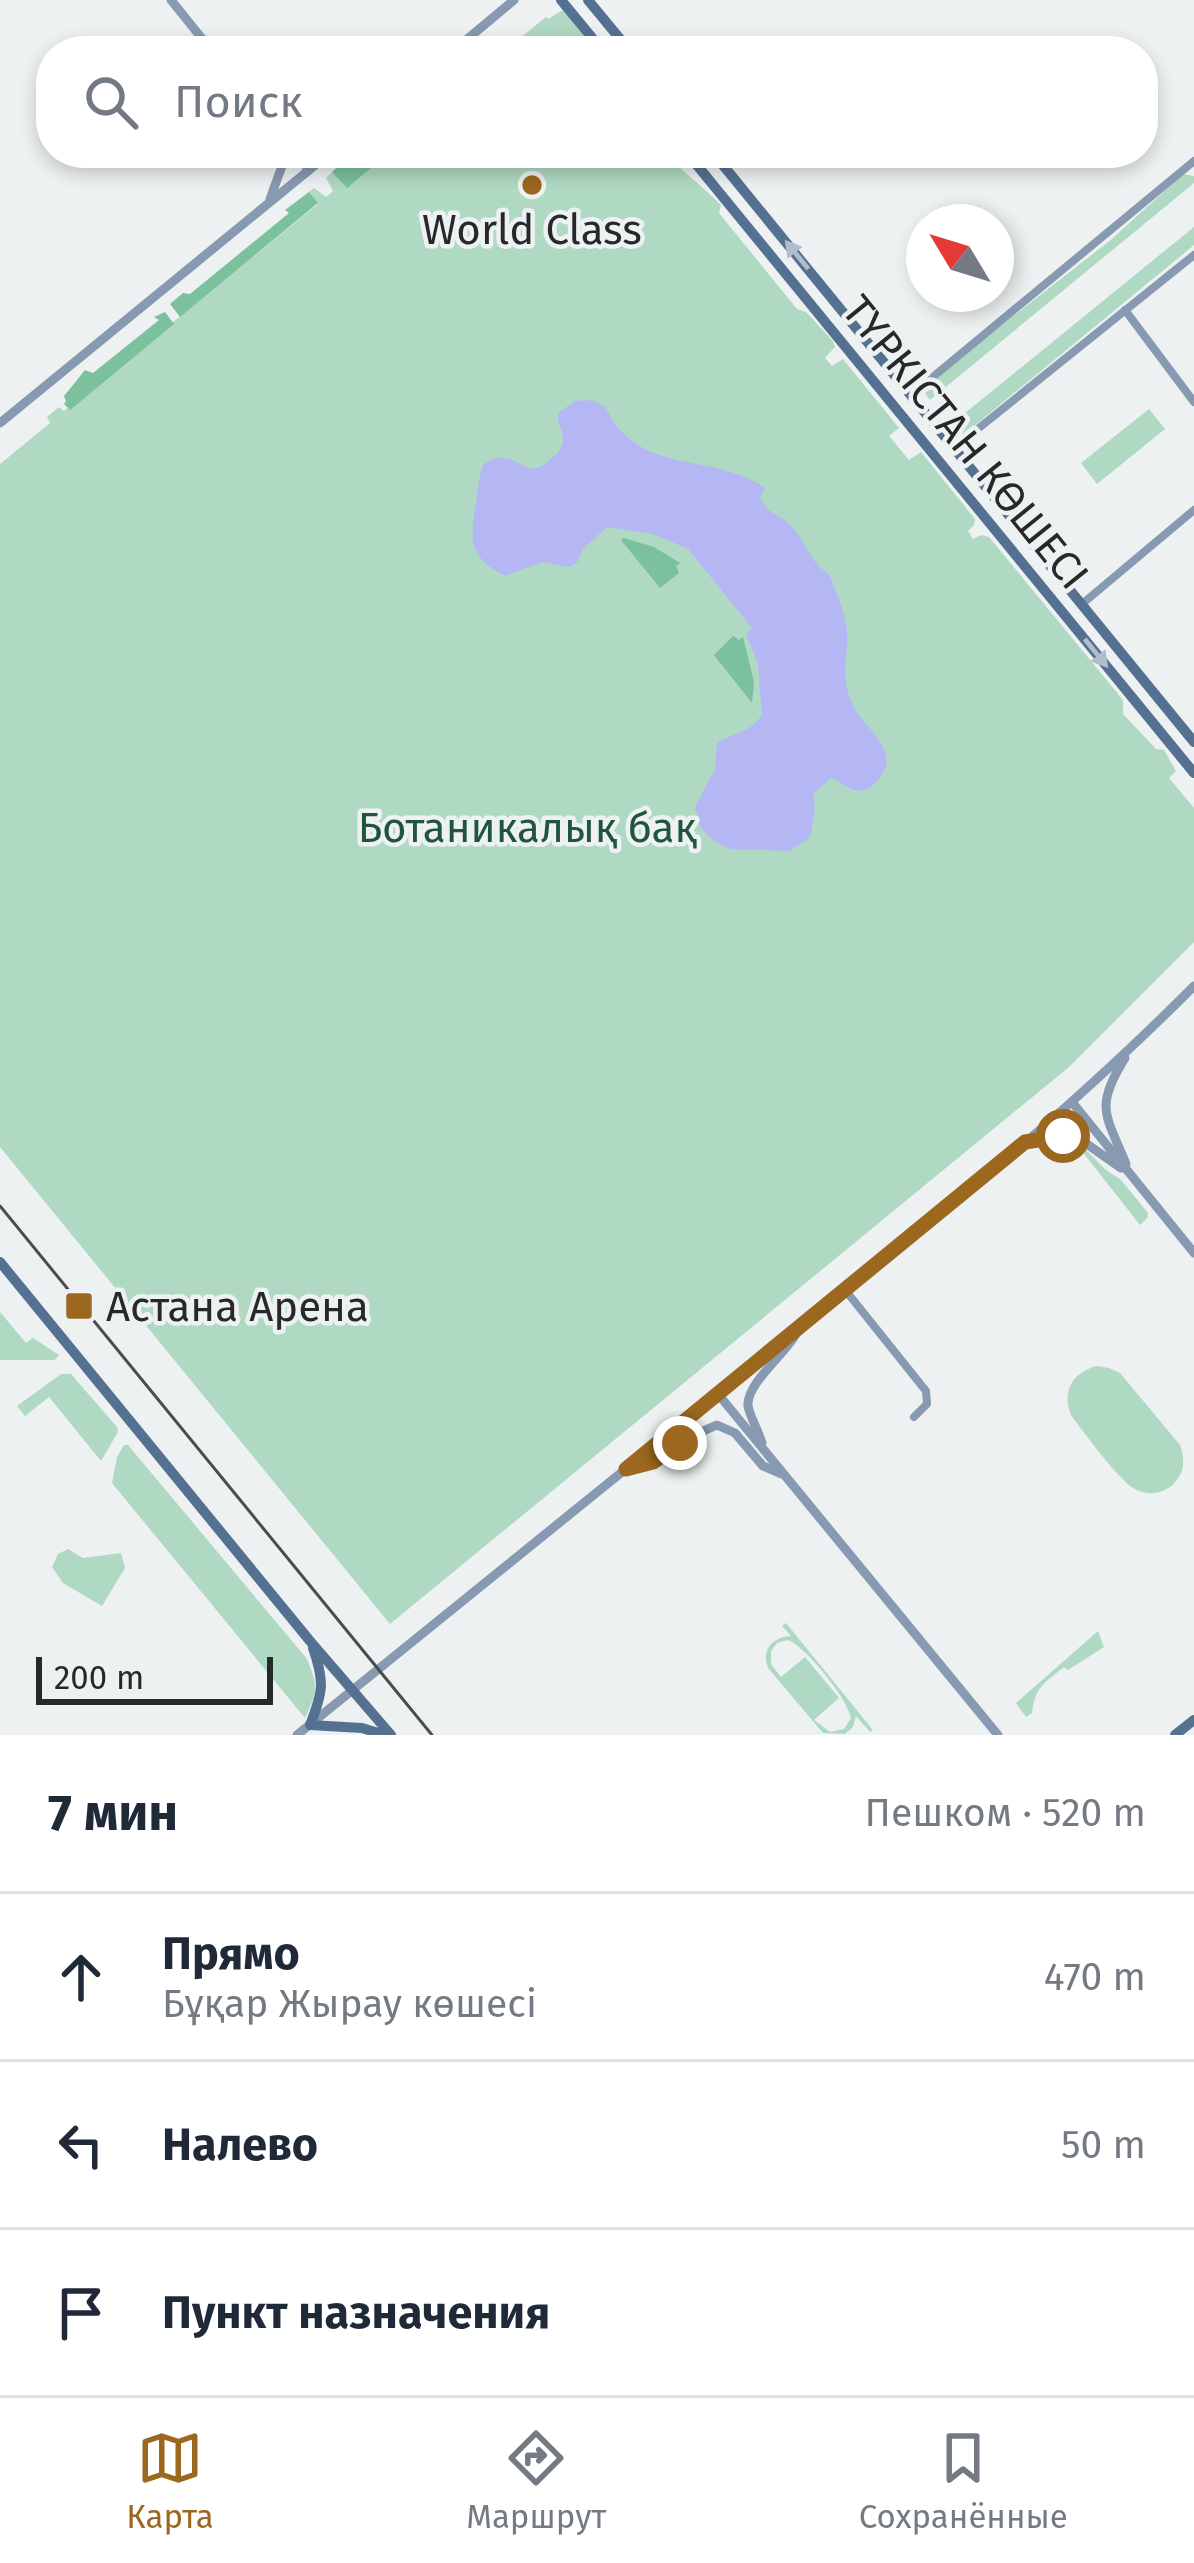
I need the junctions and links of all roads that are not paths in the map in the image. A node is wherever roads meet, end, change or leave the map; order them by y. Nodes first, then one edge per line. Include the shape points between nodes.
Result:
1 (171, 0) edge
2 (514, 0) edge
3 (562, 0) edge
4 (588, 0) edge
5 (200, 36) edge
6 (471, 36) edge
7 (591, 36) edge
8 (618, 36) edge
9 (1194, 161) edge
10 (281, 168) edge
11 (311, 168) edge
12 (699, 168) edge
13 (719, 168) edge
14 (726, 168) edge
15 (309, 170) joint
16 (706, 177) junction
17 (269, 202) junction
18 (758, 208) junction
19 (743, 222) junction
20 (1194, 255) edge
21 (1125, 310) junction
22 (914, 399) junction
23 (26, 402) junction
24 (1194, 402) edge
25 (896, 409) junction
26 (0, 412) edge
27 (0, 423) edge
28 (954, 448) junction
29 (933, 454) junction
30 (1194, 510) edge
31 (1082, 604) junction
32 (1194, 742) edge
33 (1194, 773) edge
34 (1194, 986) edge
35 (1131, 1048) junction
36 (1072, 1102) junction
37 (1025, 1142) junction
38 (1130, 1174) junction
39 (1194, 1252) edge
40 (0, 1262) edge
41 (846, 1292) junction
42 (799, 1329) junction
43 (718, 1394) junction
44 (914, 1417) dead end
45 (764, 1449) junction
46 (626, 1469) junction
47 (788, 1477) junction
48 (310, 1641) junction
49 (353, 1690) junction
50 (1194, 1720) edge
51 (310, 1725) junction
52 (385, 1734) edge
53 (297, 1735) edge
54 (998, 1735) edge
55 (1175, 1735) edge

1 - 5 street
2 - 6 street
3 - 7 main road
4 - 8 main road
9 - 22 street
10 - 17 street
11 - 15 street
12 - 16 main road, ТҮРКІСТАН КӨШЕСІ
13 - 16 main road via 721,177
14 - 18 main road, ТҮРКІСТАН КӨШЕСІ
15 - 17 street
16 - 19 main road, ТҮРКІСТАН КӨШЕСІ
17 - 23 street
18 - 19 main road via 745,206
22 -> 18 main road, ТҮРКІСТАН КӨШЕСІ
19 - 25 main road, ТҮРКІСТАН КӨШЕСІ
20 - 21 street
21 - 24 street
21 - 28 street
22 - 25 main road via 910,416
22 - 28 main road, ТҮРКІСТАН КӨШЕСІ
23 - 26 street
23 - 27 street
25 - 29 main road, ТҮРКІСТАН КӨШЕСІ
28 - 29 main road via 937,441
28 - 31 main road, ТҮРКІСТАН КӨШЕСІ
29 -> 33 main road, ТҮРКІСТАН КӨШЕСІ
30 - 31 street
31 - 32 main road, ТҮРКІСТАН КӨШЕСІ
34 - 35 street
35 - 36 street
35 - 38 street via 1104,1109
36 - 37 street
36 - 38 street
37 - 38 street via 1076,1136
37 - 41 street
38 - 39 street
40 - 48 main road
41 - 42 street
41 - 44 street via 926,1391 927,1404
42 - 43 street
42 - 45 street via 749,1400
43 - 45 street
43 - 46 street
45 - 47 street
46 - 47 street via 716,1425
46 - 49 street
47 - 54 street
48 - 49 main road
48 - 51 main road via 322,1686
49 - 51 street
49 - 52 main road
50 - 55 main road
51 - 52 main road
51 - 53 street

